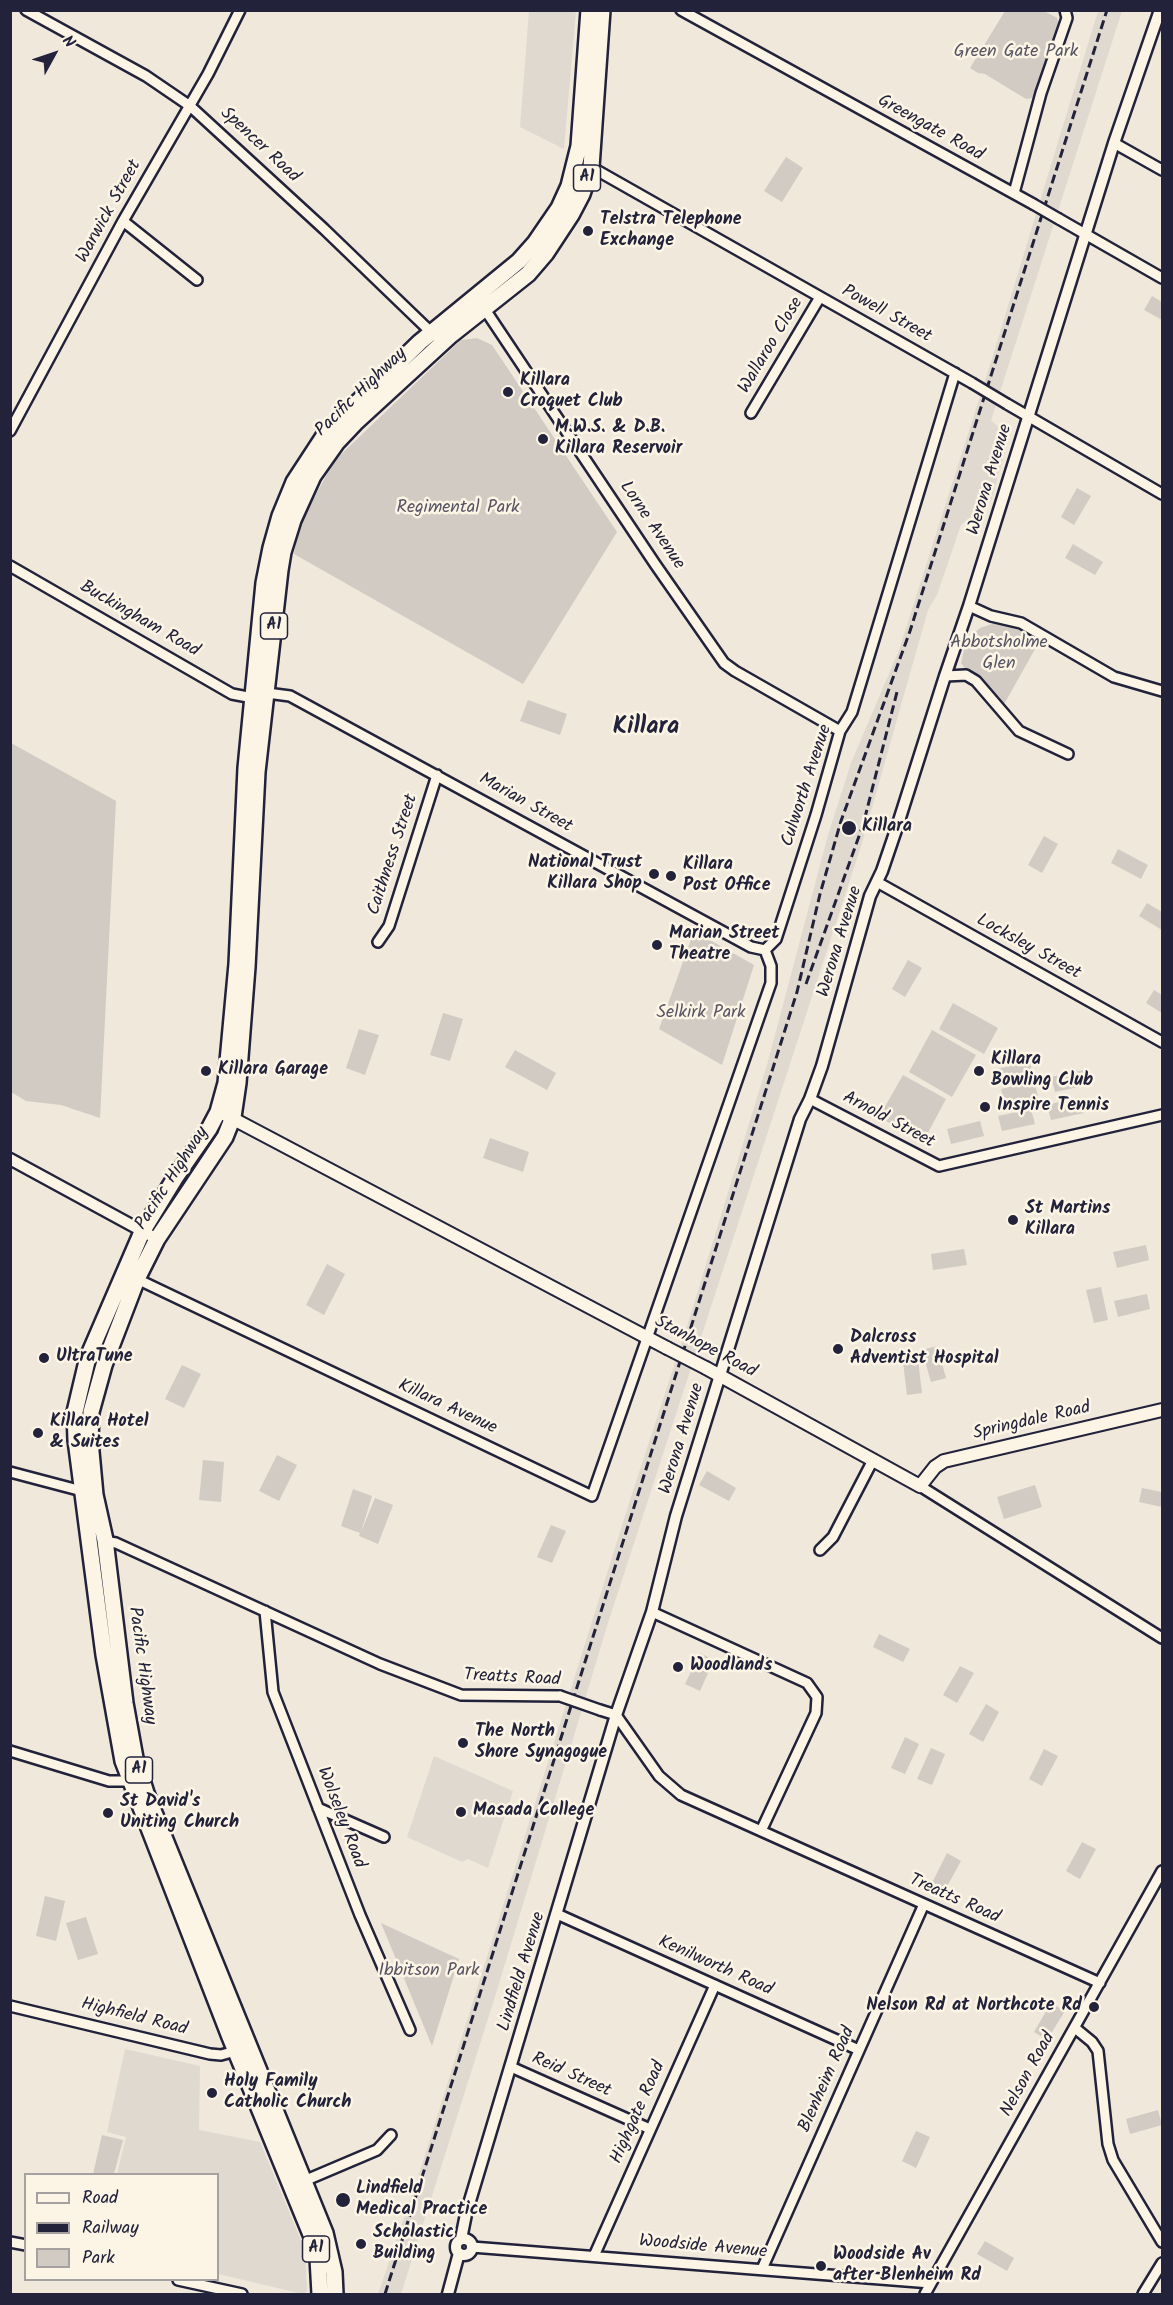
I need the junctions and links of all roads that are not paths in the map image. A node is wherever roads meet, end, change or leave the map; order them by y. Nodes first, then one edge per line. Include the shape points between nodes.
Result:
1 (26, 10) edge
2 (240, 10) edge
3 (589, 10) edge
4 (602, 10) edge
5 (681, 10) edge
6 (1065, 10) edge
7 (1160, 10) edge
8 (190, 106) junction
9 (1114, 143) junction
10 (591, 167) junction
11 (1162, 170) edge
12 (1014, 193) junction
13 (123, 221) junction
14 (1086, 235) junction
15 (1162, 278) edge
16 (197, 280) dead end
17 (475, 296) junction
18 (820, 297) junction
19 (485, 308) junction
20 (437, 338) junction
21 (955, 373) junction
22 (751, 413) dead end
23 (1029, 417) junction
24 (10, 430) edge
25 (1162, 494) edge
26 (10, 566) edge
27 (969, 606) junction
28 (945, 676) junction
29 (1162, 691) edge
30 (260, 695) junction
31 (840, 731) junction
32 (1068, 754) dead end
33 (437, 775) junction
34 (877, 882) junction
35 (378, 942) dead end
36 (765, 950) junction
37 (1162, 1042) edge
38 (810, 1099) junction
39 (218, 1112) junction
40 (1162, 1115) edge
41 (233, 1117) junction
42 (10, 1159) edge
43 (142, 1232) junction
44 (157, 1239) junction
45 (137, 1279) junction
46 (648, 1339) junction
47 (720, 1376) junction
48 (1162, 1410) edge
49 (873, 1460) junction
50 (10, 1472) edge
51 (920, 1486) junction
52 (82, 1491) junction
53 (97, 1541) junction
54 (820, 1550) dead end
55 (265, 1611) junction
56 (652, 1612) junction
57 (1162, 1638) edge
58 (616, 1715) junction
59 (10, 1751) edge
60 (130, 1781) junction
61 (318, 1808) junction
62 (761, 1831) junction
63 (384, 1838) dead end
64 (1162, 1871) edge
65 (924, 1904) junction
66 (557, 1914) junction
67 (1100, 1983) junction
68 (715, 1985) junction
69 (10, 2006) edge
70 (1074, 2028) junction
71 (410, 2030) dead end
72 (242, 2049) junction
73 (859, 2050) junction
74 (511, 2067) junction
75 (650, 2129) junction
76 (391, 2135) dead end
77 (304, 2181) junction
78 (461, 2239) junction
79 (1162, 2242) edge
80 (472, 2247) junction
81 (459, 2253) junction
82 (594, 2256) junction
83 (1162, 2263) edge
84 (762, 2270) junction
85 (182, 2281) edge
86 (931, 2283) junction
87 (242, 2295) edge
88 (320, 2295) edge
89 (335, 2295) edge
90 (448, 2295) edge
91 (925, 2295) edge
92 (1143, 2295) edge

1 - 8 street, Spencer Road via 146,76
2 - 8 street, Warwick Street
3 - 17 highway, Pacific Highway / A1 via 579,146 569,186 559,208 528,252
4 - 10 highway, Pacific Highway / A1
5 - 12 street, Greengate Road
6 - 12 street via 1067,18 1041,93
7 - 9 street, Werona Avenue
8 - 13 street, Warwick Street
8 - 20 street, Spencer Road
9 - 11 street
9 - 14 street, Werona Avenue
10 - 18 street, Powell Street
10 - 19 highway, Pacific Highway / A1 via 582,194 546,253 518,284
12 - 14 street, Greengate Road, bridge
13 - 16 street
13 - 24 street, Warwick Street
14 - 15 street, Greengate Road
14 - 23 street, Werona Avenue
17 - 19 street, Lorne Avenue
17 - 20 highway, Pacific Highway / A1
18 - 21 street, Powell Street
18 - 22 street, Wallaroo Close
19 - 20 highway, Pacific Highway / A1
19 - 31 street, Lorne Avenue via 724,663
20 - 30 highway, Pacific Highway / A1 via 349,429 320,464 306,489 283,552
21 - 23 street, Powell Street, bridge
21 - 31 street, Culworth Avenue via 852,712
23 - 25 street, Powell Street
23 - 27 street, Werona Avenue
26 - 30 street, Buckingham Road via 231,694
27 - 28 street, Werona Avenue
27 - 29 street via 1021,623 1114,677
28 - 32 street via 966,675 976,681 1019,730
28 - 34 street, Werona Avenue
30 - 33 street, Marian Street via 290,696
30 - 39 highway, Pacific Highway / A1 via 246,768 237,964 226,1083
30 - 41 highway, Pacific Highway / A1 via 247,967
31 - 36 street, Culworth Avenue via 776,939
33 - 35 street, Caithness Street via 389,926
33 - 36 street, Marian Street via 752,947
34 - 37 street, Locksley Street
34 - 38 street, Werona Avenue
36 - 46 street via 771,966 771,983
38 - 40 street, Arnold Street via 939,1166
38 - 47 street, Werona Avenue via 800,1119
39 - 41 main road, Stanhope Road
39 - 43 highway, Pacific Highway / A1
41 - 44 highway, Pacific Highway / A1 via 225,1137
41 - 46 main road, Stanhope Road
42 - 43 street
43 - 44 street
43 - 52 highway, Pacific Highway / A1 via 88,1357 81,1384 75,1412
44 - 45 highway, Pacific Highway / A1
45 - 46 street, Killara Avenue via 592,1496
45 - 53 highway, Pacific Highway / A1 via 104,1365 91,1412
46 - 47 main road, Stanhope Road, bridge
47 - 49 main road, Stanhope Road
47 - 56 street, Werona Avenue via 676,1516
48 - 51 main road, Springdale Road via 944,1461
49 - 51 main road, Stanhope Road
49 - 54 street via 833,1537
50 - 52 street
51 - 57 street, Stanhope Road
52 - 53 highway, Pacific Highway / A1
53 - 55 street, Treatts Road via 112,1542
53 - 60 highway, Pacific Highway / A1 via 104,1655
53 - 72 highway, Pacific Highway / A1 via 135,1758
55 - 58 street, Treatts Road, bridge via 380,1664 461,1695 560,1696
55 - 61 street, Wolseley Road via 273,1692
56 - 58 street, Werona Avenue
56 - 62 street via 807,1683 817,1697 816,1713
58 - 62 street, Treatts Road via 659,1776 681,1795
58 - 66 street, Lindfield Avenue
59 - 60 street via 109,1781
60 - 72 highway, Pacific Highway / A1
61 - 63 street
61 - 71 street, Wolseley Road
62 - 65 street, Treatts Road
64 - 67 street, Nelson Road
65 - 67 street, Treatts Road
65 - 73 street, Blenheim Road
66 - 68 street, Kenilworth Road
66 - 74 street, Lindfield Avenue
67 - 70 street, Nelson Road
68 - 73 street, Kenilworth Road
68 - 75 street, Highgate Road
69 - 72 street, Highfield Road via 210,2054
70 - 79 street via 1092,2042 1099,2055 1113,2160
70 - 86 street, Nelson Road
72 - 77 highway, Pacific Highway / A1
72 - 88 highway, Pacific Highway / A1 via 316,2247
73 - 84 street, Blenheim Road
74 - 75 street, Reid Street
74 - 78 street, Lindfield Avenue
75 - 82 street, Highgate Road
76 - 77 street via 377,2150
77 - 89 highway, Pacific Highway / A1 via 332,2256
78 - 80 street via 470,2241
78 - 81 street via 456,2246
80 - 81 street via 466,2254
80 - 82 street, Woodside Avenue
81 - 90 street
82 - 84 street, Woodside Avenue
83 - 92 street
84 - 86 street, Woodside Avenue
85 - 87 street
86 - 91 street, Nelson Road

